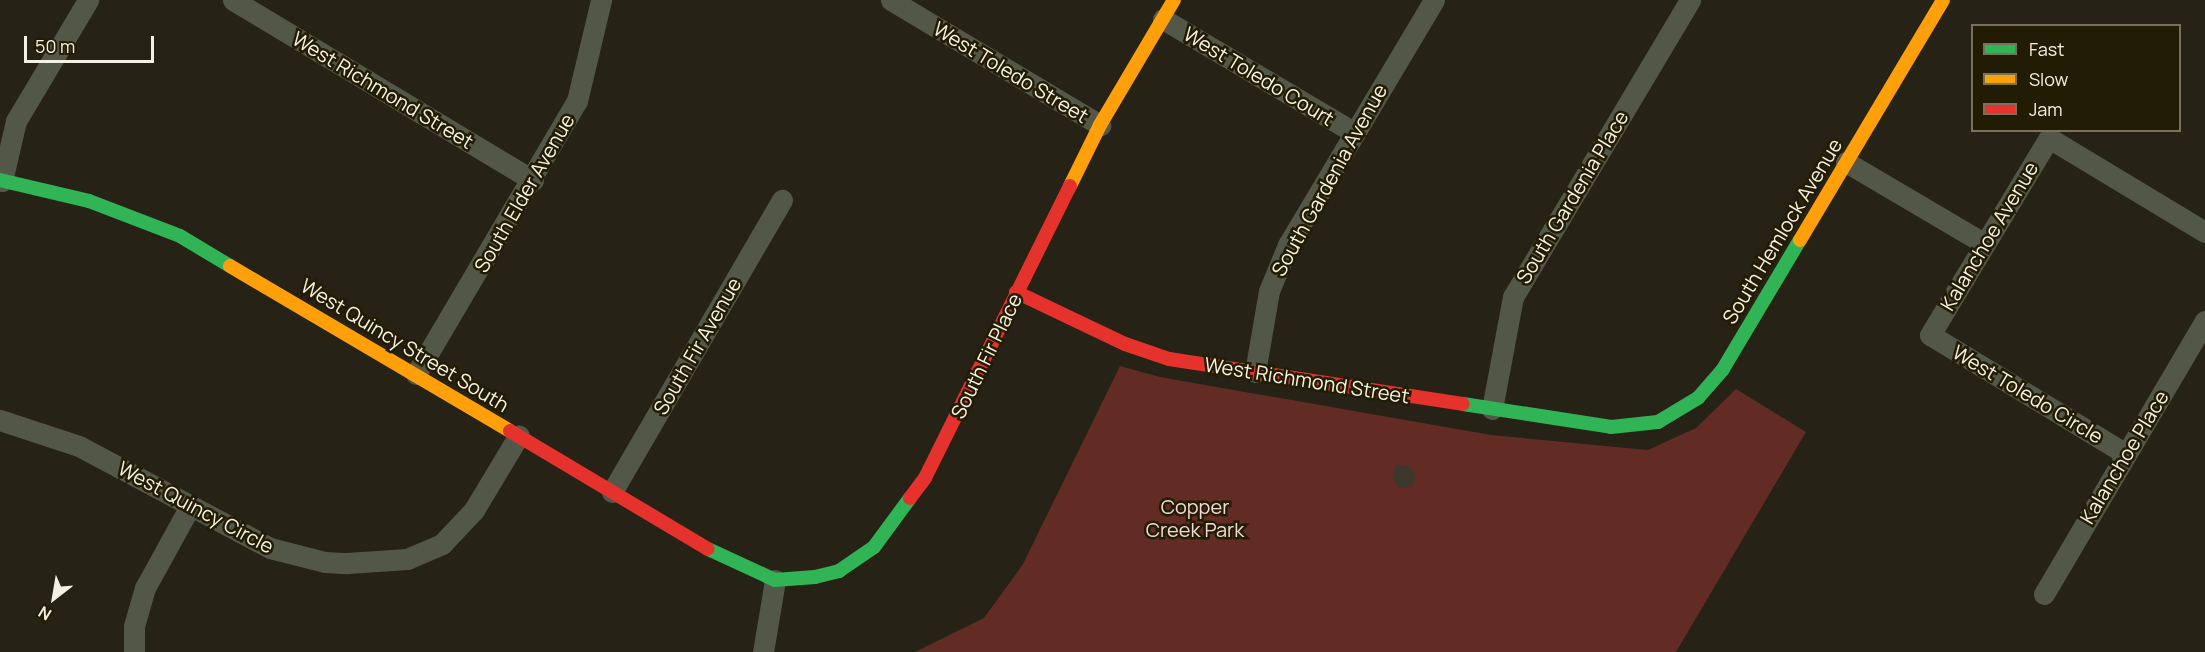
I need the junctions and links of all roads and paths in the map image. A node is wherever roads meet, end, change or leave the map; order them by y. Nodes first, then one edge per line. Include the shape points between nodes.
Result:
1 (88, 0) edge
2 (233, 0) edge
3 (601, 0) edge
4 (1174, 0) edge
5 (1434, 0) edge
6 (1690, 0) edge
7 (1943, 0) edge
8 (903, 3) edge
9 (1163, 19) junction
10 (1100, 125) junction
11 (1354, 133) junction
12 (1846, 162) junction
13 (1, 180) edge
14 (533, 180) junction
15 (782, 200) dead end
16 (2205, 232) edge
17 (1985, 244) junction
18 (1016, 292) junction
19 (2205, 321) edge
20 (1930, 335) joint
21 (1256, 372) junction
22 (416, 374) junction
23 (1492, 409) junction
24 (0, 420) edge
25 (1611, 427) joint
26 (519, 435) junction
27 (2126, 454) junction
28 (612, 492) junction
29 (190, 506) junction
30 (775, 580) junction
31 (2044, 594) dead end
32 (134, 652) edge
33 (763, 652) edge

1 - 13 street via 16,121
2 - 14 street, West Richmond Street
3 - 14 street, South Elder Avenue via 577,101
4 - 9 street, South Fir Place
5 - 11 street, South Gardenia Avenue
6 - 23 street, South Gardenia Place via 1513,297
7 - 12 street, South Hemlock Avenue
8 - 10 street, West Toledo Street
9 - 10 street, South Fir Place
9 - 11 street, West Toledo Court
10 - 18 street, South Fir Place
11 - 21 street, South Gardenia Avenue via 1276,271 1263,314
12 - 17 street
12 - 25 street, South Hemlock Avenue via 1711,386 1671,416 1642,425
13 - 22 street, West Quincy Street South via 89,201 180,236
14 - 22 street, South Elder Avenue
15 - 28 street, South Fir Avenue
16 - 17 street, Kalanchoe Avenue via 2049,138
17 - 20 street, Kalanchoe Avenue
18 - 21 street, West Richmond Street via 1147,353
18 - 30 street, South Fir Place via 936,459 890,529 874,547 839,571
19 - 27 street, Kalanchoe Place
20 - 27 street, West Toledo Circle
21 - 23 street, West Richmond Street
22 - 26 street, West Quincy Street South
23 - 25 street, West Richmond Street
24 - 29 street, West Quincy Circle via 79,446
26 - 28 street, West Quincy Street South
26 - 29 street, West Quincy Circle via 456,532 426,553 407,559 347,563 290,555
27 - 31 street, Kalanchoe Place
28 - 30 street, West Quincy Street South via 732,563
29 - 32 street via 145,588 134,626
30 - 33 street

